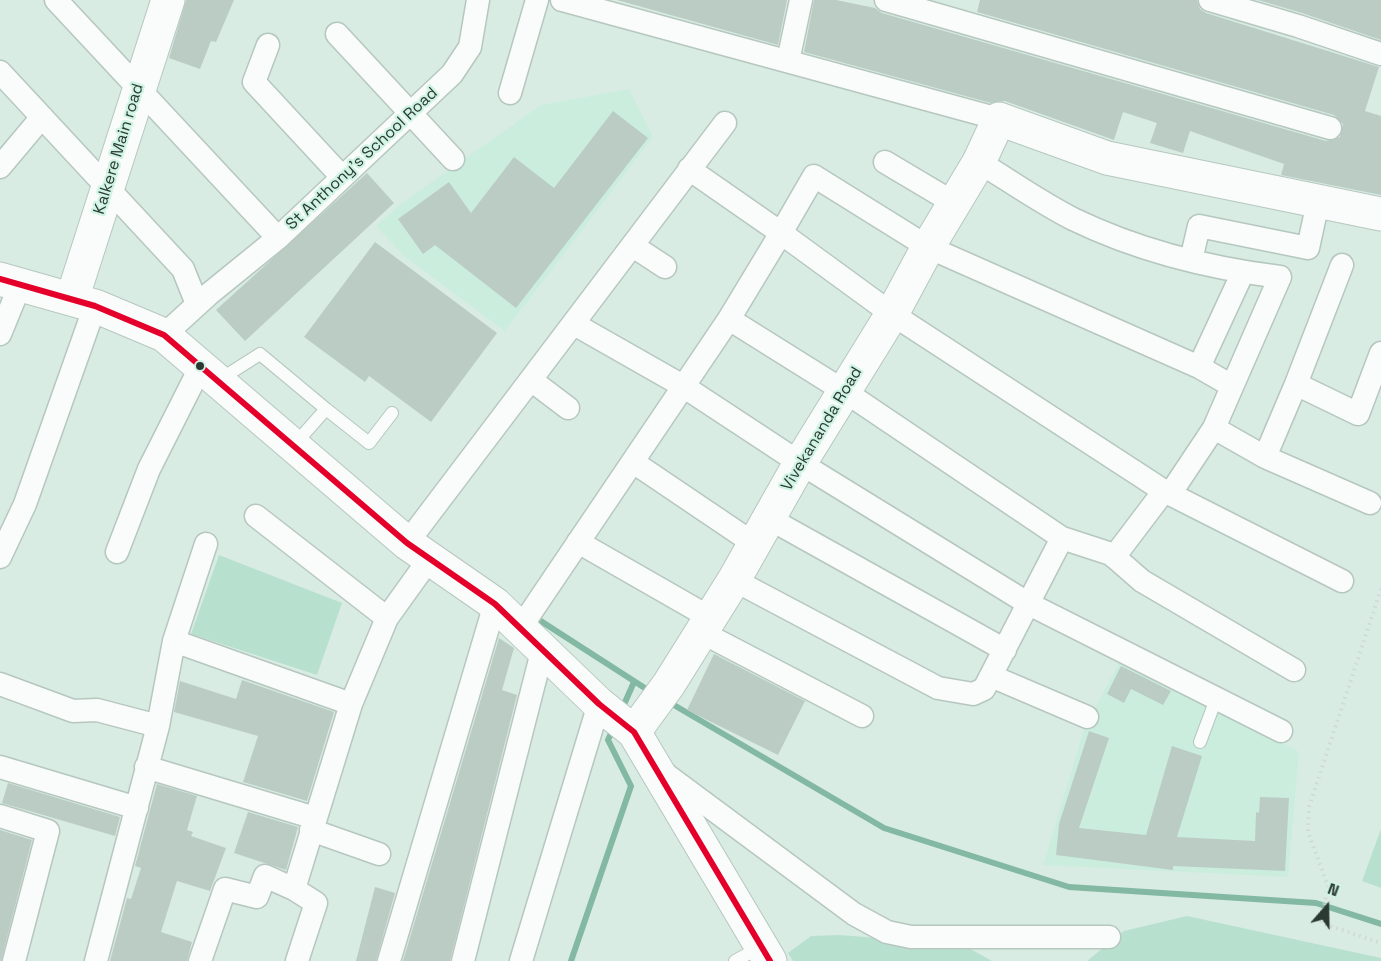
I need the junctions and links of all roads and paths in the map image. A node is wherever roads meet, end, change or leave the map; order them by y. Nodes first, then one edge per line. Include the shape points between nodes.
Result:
1 (56, 0) edge
2 (168, 0) edge
3 (478, 0) edge
4 (537, 0) edge
5 (562, 0) edge
6 (801, 0) edge
7 (886, 0) edge
8 (1210, 0) edge
9 (338, 34) dead end
10 (268, 45) dead end
11 (1381, 54) edge
12 (788, 61) junction
13 (0, 72) edge
14 (138, 89) junction
15 (510, 93) dead end
16 (410, 112) junction
17 (42, 117) junction
18 (999, 118) junction
19 (725, 123) dead end
20 (1330, 128) dead end
21 (453, 159) dead end
22 (885, 162) dead end
23 (980, 162) junction
24 (0, 167) edge
25 (689, 170) junction
26 (342, 177) junction
27 (108, 189) junction
28 (1318, 202) junction
29 (954, 203) junction
30 (1381, 214) edge
31 (781, 233) junction
32 (278, 238) junction
33 (633, 246) junction
34 (928, 247) junction
35 (1191, 260) junction
36 (1342, 265) dead end
37 (664, 267) dead end
38 (1243, 272) junction
39 (10, 282) edge
40 (83, 302) junction
41 (198, 303) junction
42 (892, 314) junction
43 (729, 319) junction
44 (574, 324) junction
45 (0, 334) edge
46 (164, 335) junction
47 (1381, 353) edge
48 (1199, 367) junction
49 (209, 374) junction
50 (531, 380) junction
51 (1296, 384) junction
52 (683, 386) junction
53 (1232, 386) junction
54 (844, 391) junction
55 (568, 408) dead end
56 (326, 409) junction
57 (392, 414) dead end
58 (1214, 428) junction
59 (293, 445) junction
60 (1265, 457) junction
61 (633, 462) junction
62 (800, 463) junction
63 (1167, 492) junction
64 (1370, 503) dead end
65 (256, 516) dead end
66 (6, 526) edge
67 (761, 531) junction
68 (1062, 538) junction
69 (578, 542) junction
70 (206, 544) dead end
71 (419, 550) junction
72 (117, 552) dead end
73 (0, 557) edge
74 (1114, 557) junction
75 (734, 580) junction
76 (1342, 581) dead end
77 (1381, 589) edge
78 (495, 604) junction
79 (1029, 604) junction
80 (387, 618) junction
81 (705, 624) junction
82 (532, 628) junction
83 (174, 641) junction
84 (1005, 650) junction
85 (1294, 670) dead end
86 (991, 676) junction
87 (0, 684) edge
88 (1216, 699) junction
89 (351, 704) junction
90 (599, 704) junction
91 (862, 716) dead end
92 (1087, 717) dead end
93 (158, 726) junction
94 (1281, 731) dead end
95 (634, 732) junction
96 (1200, 742) dead end
97 (654, 766) junction
98 (0, 767) edge
99 (146, 767) junction
100 (137, 808) junction
101 (0, 816) edge
102 (313, 824) junction
103 (379, 854) dead end
104 (294, 889) junction
105 (1109, 937) dead end
106 (1381, 943) edge
107 (756, 956) edge
108 (14, 961) edge
109 (96, 961) edge
110 (200, 961) edge
111 (297, 961) edge
112 (389, 961) edge
113 (463, 961) edge
114 (521, 961) edge

1 - 14 street
2 - 14 street, Kalkere Main road
3 - 16 street, St Anthony's School Road via 470,47 452,74
4 - 15 street
5 - 12 street
6 - 12 street
7 - 20 street
8 - 11 street
9 - 16 street
10 - 26 street via 254,82
12 - 18 street
13 - 17 street
14 - 27 street, Kalkere Main road
14 - 32 street
16 - 21 street
16 - 26 street, St Anthony's School Road
17 - 24 street
17 - 27 street
18 - 23 street, Vivekananda Road
18 - 28 street via 1107,158
19 - 25 street
22 - 29 street
23 - 29 street, Vivekananda Road
23 - 35 street via 1072,218 1145,250
25 - 31 street
25 - 33 street
26 - 32 street, St Anthony's School Road
27 - 40 street, Kalkere Main road
27 - 41 street via 183,269
28 - 30 street
28 - 35 street via 1308,248 1199,226
29 - 34 street, Vivekananda Road
31 - 34 street via 814,176
31 - 42 street
31 - 43 street
32 - 41 street, St Anthony's School Road
33 - 37 street
33 - 44 street
34 - 42 street, Vivekananda Road
34 - 48 street
35 - 38 street
36 - 51 street
38 - 48 street
38 - 53 street via 1280,277
39 - 40 street
39 - 45 street
40 - 46 street
40 - 66 street via 24,504
41 - 46 street, St Anthony's School Road
42 - 54 street, Vivekananda Road
42 - 63 street
43 - 52 street
43 - 54 street
44 - 50 street
44 - 52 street
46 - 49 street
47 - 51 street via 1358,414
48 - 53 street
49 - 56 lane via 260,354
49 - 59 street
49 - 72 street via 148,469
50 - 55 street
50 - 71 street
51 - 60 street
52 - 61 street
52 - 62 street
53 - 58 street
54 - 62 street, Vivekananda Road
54 - 68 street
56 - 57 lane via 369,442
56 - 59 lane
58 - 60 street
58 - 63 street
59 - 71 street
60 - 64 street
61 - 67 street
61 - 69 street
62 - 67 street, Vivekananda Road
62 - 79 street
63 - 74 street
63 - 76 street
65 - 80 street
66 - 73 street
67 - 75 street, Vivekananda Road
67 - 84 street
68 - 74 street
68 - 79 street
69 - 81 street
69 - 82 street
70 - 83 street
71 - 78 street
71 - 80 street
74 - 85 street via 1142,581
75 - 81 street, Vivekananda Road
75 - 86 street via 938,688 974,694 984,689
77 - 106 path via 1309,807 1308,832 1328,886 1321,923
78 - 82 street
78 - 112 street
79 - 84 street
79 - 88 street
80 - 89 street
81 - 91 street
81 - 95 street, Vivekananda Road
82 - 90 street
82 - 113 street
83 - 89 street
83 - 93 street
84 - 86 street
86 - 92 street
87 - 93 street via 73,711 97,711
88 - 94 street
88 - 96 lane
89 - 102 street
90 - 95 street
90 - 114 street
93 - 99 street
95 - 97 street
97 - 105 street via 854,914 887,932 911,937
97 - 107 street
98 - 100 street
99 - 100 street
99 - 102 street
100 - 109 street
101 - 108 street via 48,831
102 - 103 street
102 - 104 street
104 - 110 street via 265,876 257,897 225,889
104 - 111 street via 316,903

